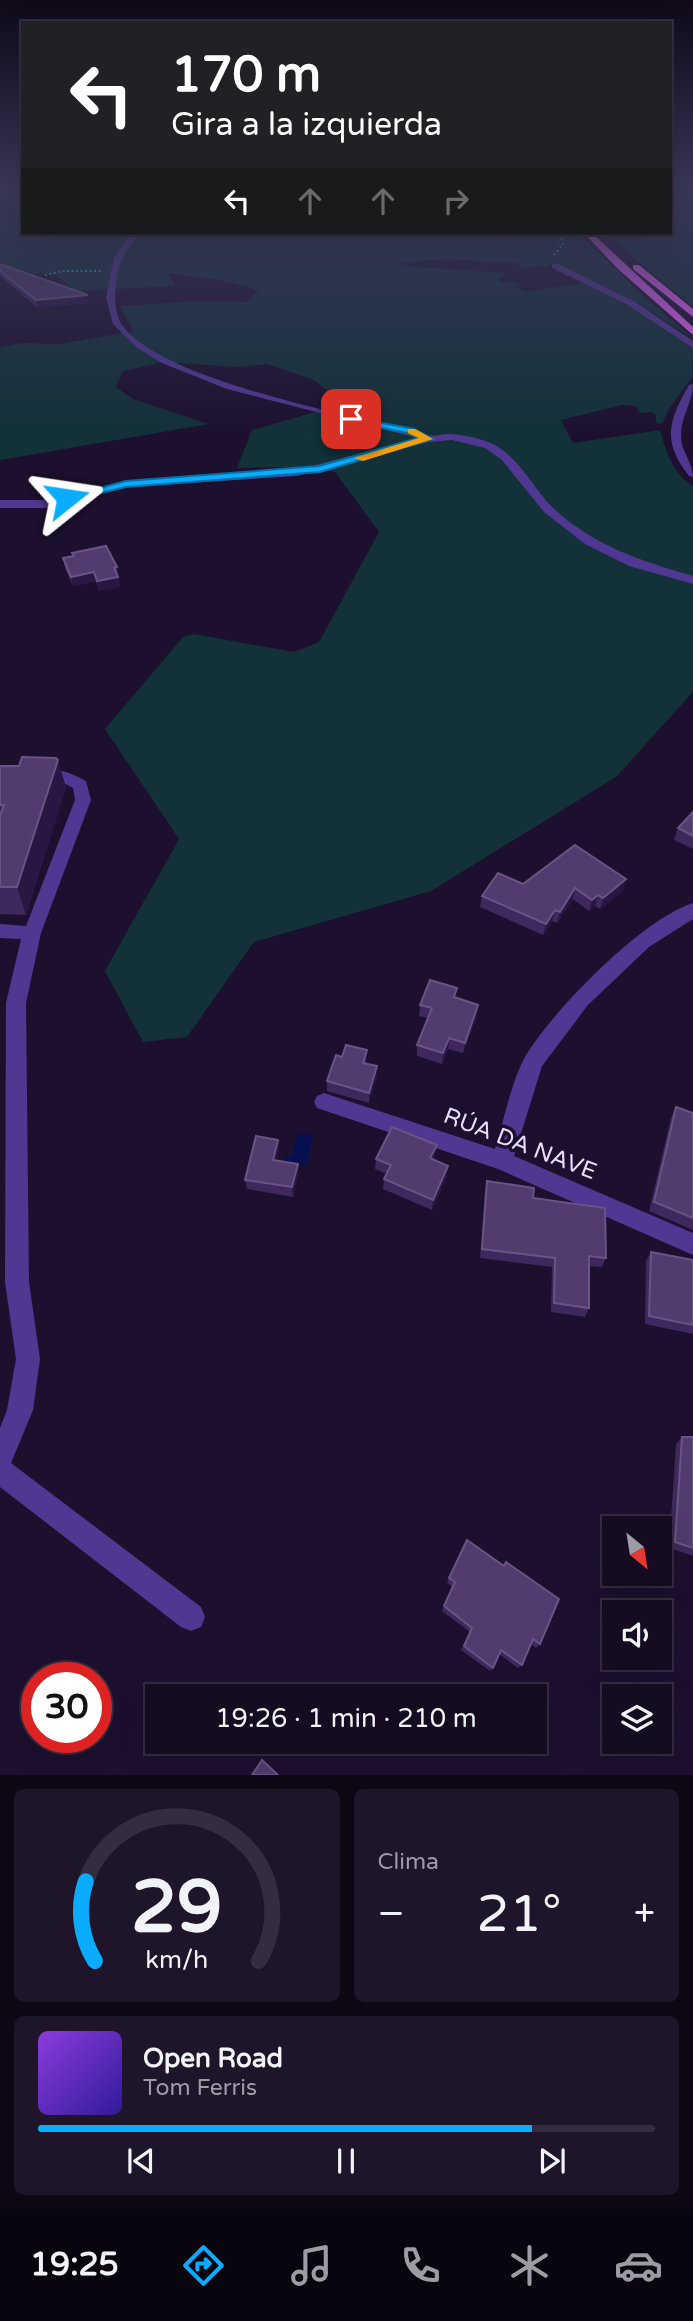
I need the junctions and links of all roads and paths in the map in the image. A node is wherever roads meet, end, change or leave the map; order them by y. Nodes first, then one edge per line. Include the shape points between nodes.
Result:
1 (114, 271) joint
2 (565, 271) edge
3 (624, 271) edge
4 (630, 271) edge
5 (638, 271) edge
6 (45, 275) dead end
7 (693, 314) edge
8 (693, 325) edge
9 (693, 332) edge
10 (693, 345) edge
11 (693, 387) edge
12 (428, 439) junction
13 (693, 474) edge
14 (0, 504) edge
15 (693, 580) edge
16 (0, 772) edge
17 (693, 910) edge
18 (0, 931) edge
19 (32, 933) junction
20 (324, 1102) dead end
21 (502, 1161) junction
22 (693, 1244) edge
23 (0, 1459) edge
24 (0, 1471) edge
25 (191, 1617) dead end

1 - 6 path
1 - 12 street via 110,301 119,327 149,351 228,387
2 - 10 street via 629,302
3 - 9 main road
4 - 8 main road
5 - 7 main road
11 - 13 street via 674,438 679,457
12 - 14 street via 297,473 126,484 45,504
12 - 15 street via 452,437 489,446 506,458 548,509 589,541 633,563
16 - 19 street via 52,772 69,777 80,785 83,800
17 - 21 street via 643,942 581,999 533,1062
18 - 19 street
19 - 23 street via 16,1003 17,1282 28,1359 20,1410
20 - 21 street, RÚA DA NAVE
21 - 22 street, RÚA DA NAVE
24 - 25 street

